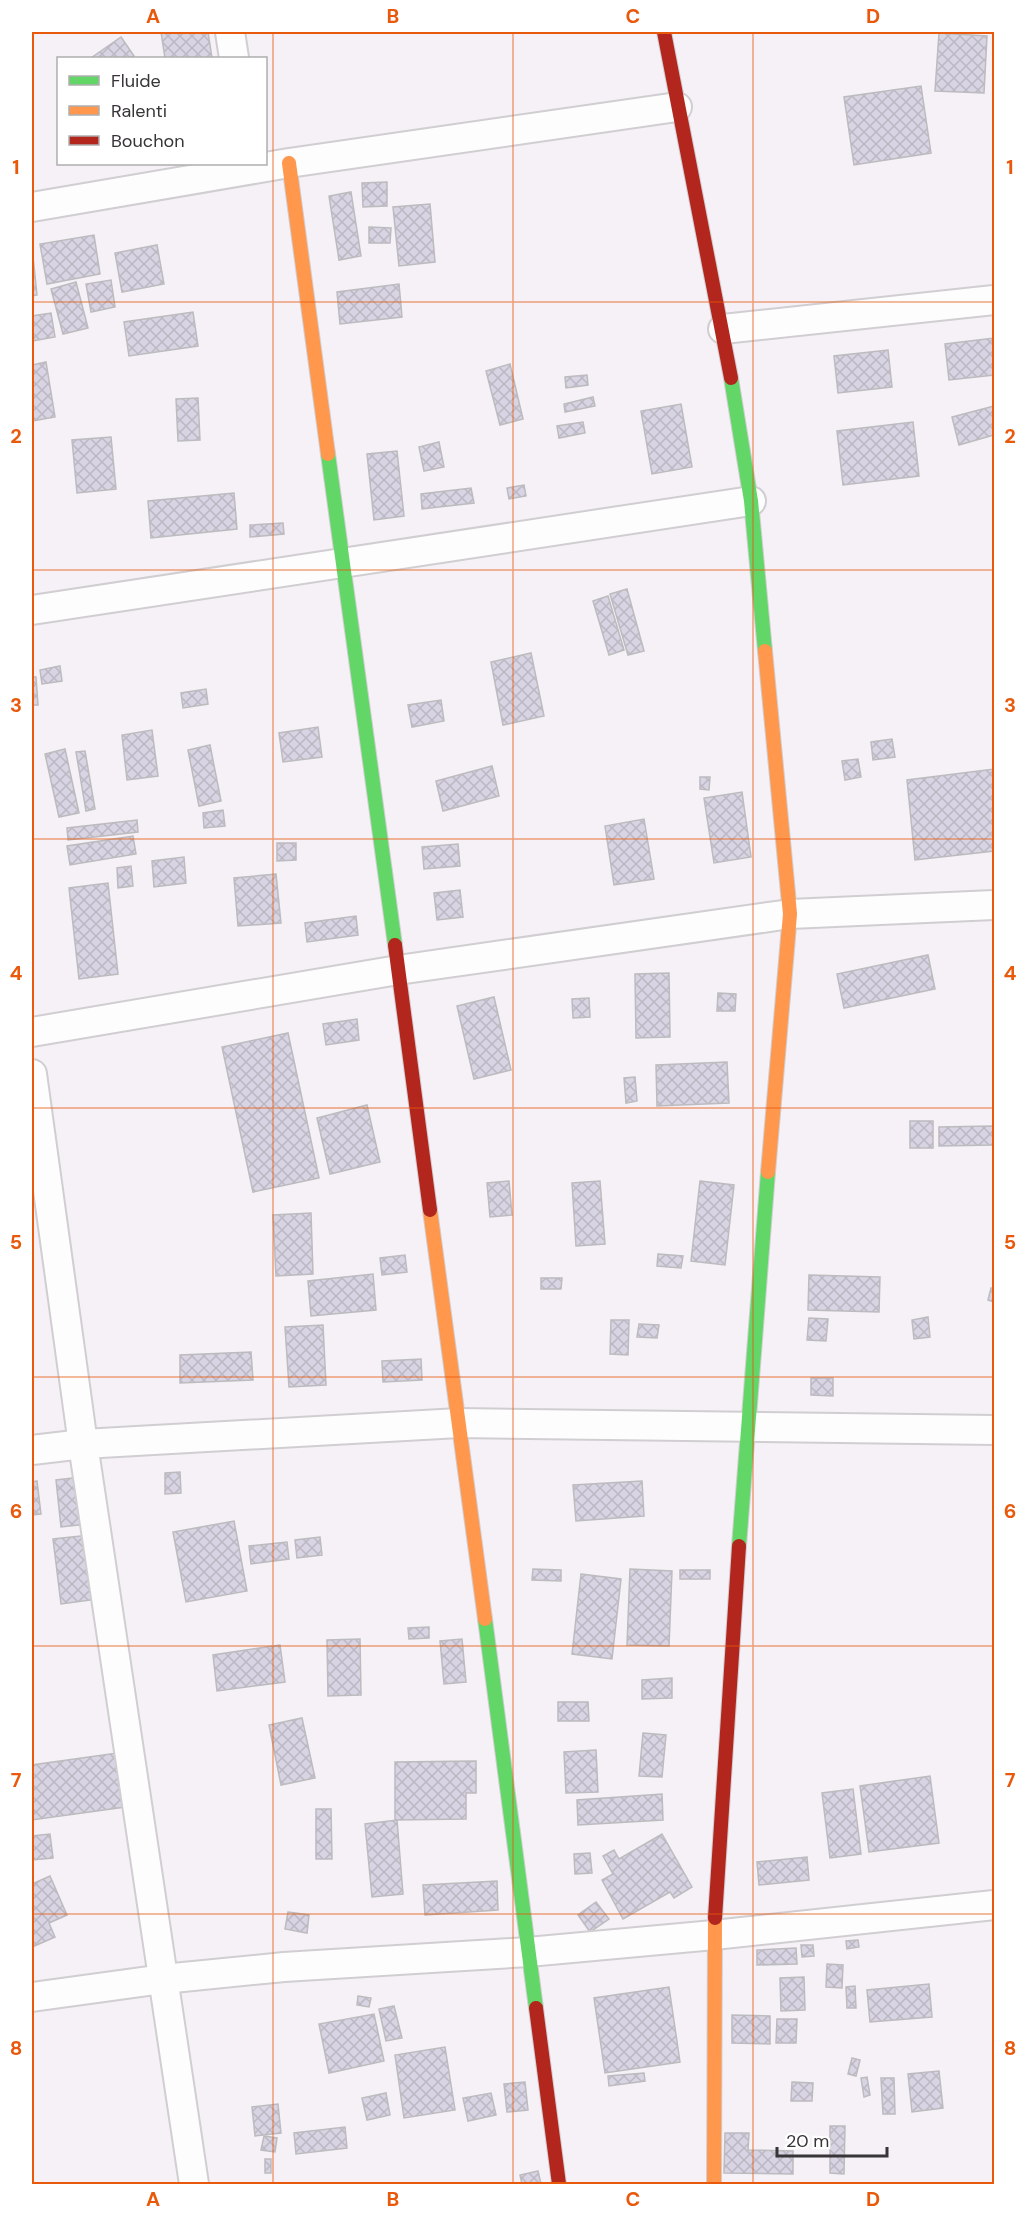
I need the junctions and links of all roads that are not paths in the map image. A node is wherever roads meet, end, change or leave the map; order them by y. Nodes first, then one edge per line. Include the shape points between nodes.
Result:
1 (230, 32) edge
2 (664, 32) edge
3 (234, 57) edge
4 (677, 107) junction
5 (289, 163) junction
6 (267, 165) edge
7 (253, 166) edge
8 (32, 207) edge
9 (994, 300) edge
10 (723, 329) junction
11 (751, 501) junction
12 (343, 563) junction
13 (32, 610) edge
14 (994, 905) edge
15 (790, 914) junction
16 (398, 970) junction
17 (32, 1032) edge
18 (32, 1074) edge
19 (459, 1423) junction
20 (747, 1427) junction
21 (994, 1430) edge
22 (83, 1444) junction
23 (32, 1450) edge
24 (994, 1905) edge
25 (714, 1935) junction
26 (528, 1952) junction
27 (163, 1979) junction
28 (32, 1997) edge
29 (194, 2184) edge
30 (559, 2184) edge
31 (714, 2184) edge

1 - 3 street
2 - 4 street
4 - 5 street
4 - 10 street
5 - 6 street
5 - 12 street
7 - 8 street
9 - 10 street
10 - 11 street
11 - 12 street
11 - 15 street
12 - 13 street
12 - 16 street
14 - 15 street
15 - 16 street
15 - 20 street
16 - 17 street
16 - 19 street
18 - 22 street
19 - 20 street
19 - 22 street
19 - 26 street
20 - 21 street
20 - 25 street
22 - 23 street
22 - 27 street
24 - 25 street
25 - 26 street
25 - 31 street
26 - 27 street via 284,1967
26 - 30 street
27 - 28 street
27 - 29 street

